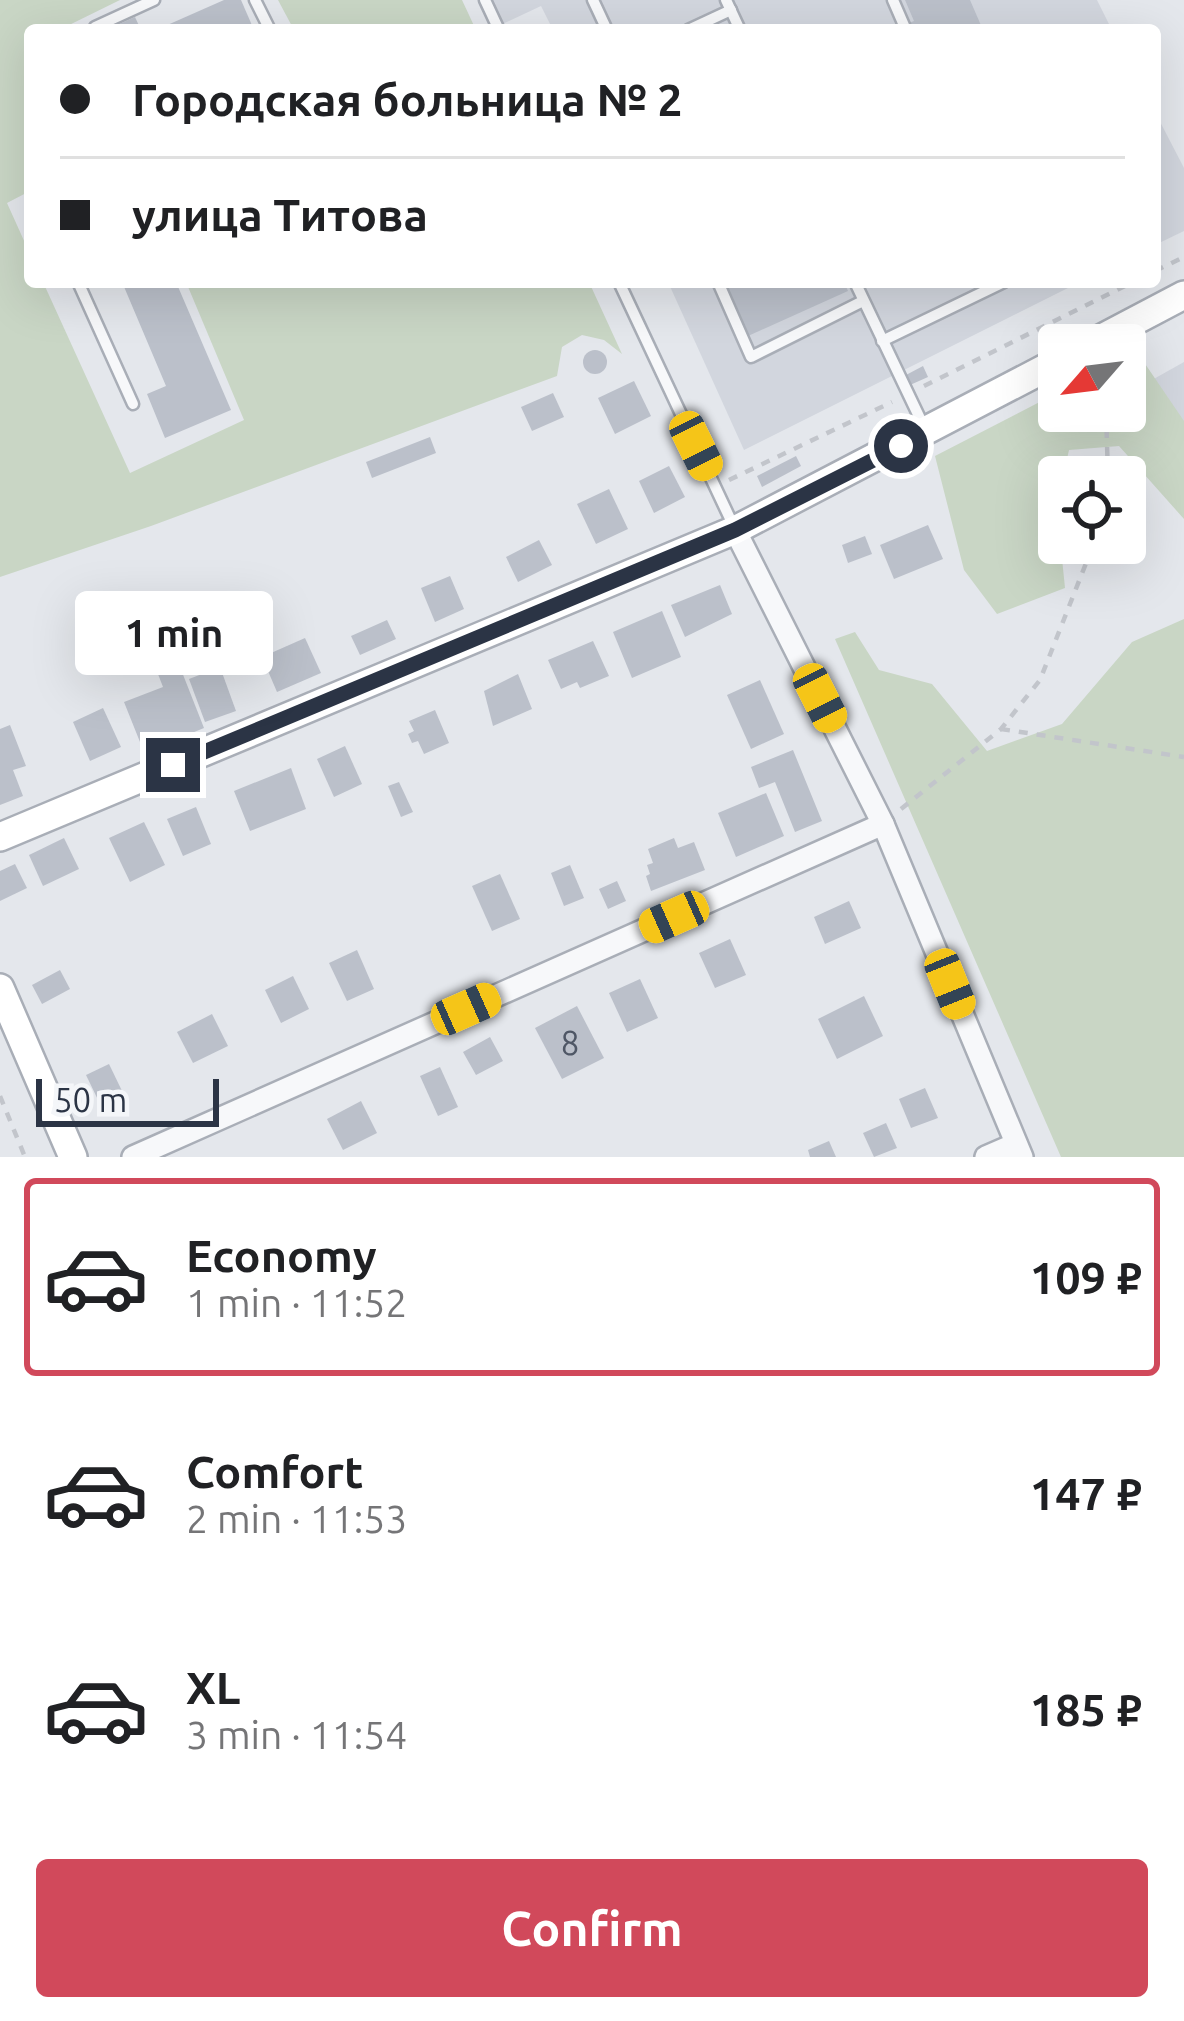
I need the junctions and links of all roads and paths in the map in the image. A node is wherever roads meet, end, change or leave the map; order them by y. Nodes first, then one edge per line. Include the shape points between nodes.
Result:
1 (154, 0) edge
2 (728, 5) edge
3 (102, 24) edge
4 (698, 24) edge
5 (81, 288) edge
6 (622, 288) edge
7 (721, 288) edge
8 (857, 288) edge
9 (992, 288) edge
10 (1121, 288) edge
11 (1184, 295) edge
12 (863, 301) junction
13 (1129, 324) edge
14 (882, 341) junction
15 (1038, 372) edge
16 (908, 394) junction
17 (134, 404) dead end
18 (926, 432) junction
19 (715, 486) junction
20 (735, 530) junction
21 (1086, 564) edge
22 (1001, 729) junction
23 (1184, 757) edge
24 (883, 824) junction
25 (0, 837) edge
26 (0, 988) edge
27 (0, 1096) edge
28 (1019, 1150) edge
29 (25, 1157) edge
30 (73, 1157) edge
31 (133, 1157) edge
32 (986, 1157) edge

1 - 3 lane
2 - 4 lane
5 - 17 lane
6 - 19 lane
7 - 12 lane via 751,357
8 - 12 lane
9 - 14 lane
10 - 16 path
11 - 13 street
12 - 14 lane
14 - 16 lane
15 - 18 street
16 - 18 lane
16 - 19 path
18 - 20 street
19 - 20 lane
20 - 24 street
20 - 25 street
21 - 22 path via 1040,680
22 - 23 path
22 - 24 path
24 - 28 street
24 - 31 street
26 - 30 street
27 - 29 path
28 - 32 street

